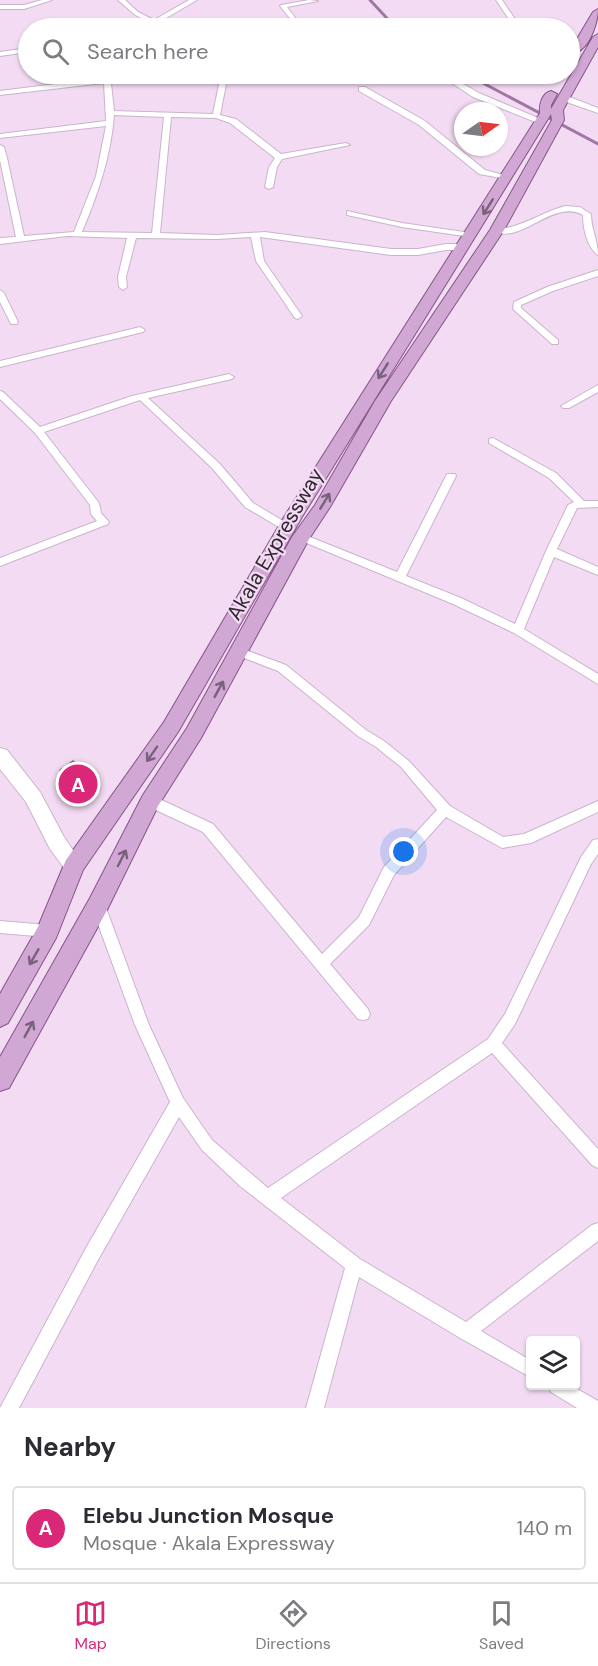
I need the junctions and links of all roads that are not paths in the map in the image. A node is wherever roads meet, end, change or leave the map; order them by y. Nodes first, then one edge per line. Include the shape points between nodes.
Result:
1 (49, 0) edge
2 (121, 0) edge
3 (194, 0) edge
4 (499, 0) edge
5 (315, 2) dead end
6 (0, 8) edge
7 (598, 12) edge
8 (146, 18) edge
9 (163, 18) edge
10 (292, 18) edge
11 (511, 18) edge
12 (595, 42) edge
13 (580, 43) edge
14 (580, 45) edge
15 (18, 51) edge
16 (0, 54) edge
17 (580, 69) edge
18 (60, 84) edge
19 (107, 84) edge
20 (223, 84) edge
21 (458, 84) edge
22 (572, 84) edge
23 (555, 87) dead end
24 (362, 89) dead end
25 (0, 93) edge
26 (564, 98) junction
27 (598, 111) edge
28 (111, 113) junction
29 (168, 115) junction
30 (216, 116) junction
31 (546, 118) junction
32 (110, 123) junction
33 (0, 136) edge
34 (346, 145) dead end
35 (0, 147) edge
36 (279, 157) junction
37 (507, 177) junction
38 (269, 187) dead end
39 (350, 213) dead end
40 (497, 230) junction
41 (77, 234) junction
42 (255, 234) junction
43 (132, 236) junction
44 (156, 236) junction
45 (21, 239) junction
46 (0, 241) edge
47 (468, 241) junction
48 (598, 252) edge
49 (598, 273) edge
50 (442, 278) junction
51 (461, 284) junction
52 (123, 287) dead end
53 (0, 293) edge
54 (298, 316) dead end
55 (14, 322) dead end
56 (140, 330) dead end
57 (555, 342) dead end
58 (0, 364) edge
59 (229, 377) dead end
60 (598, 388) edge
61 (0, 394) edge
62 (142, 397) junction
63 (566, 406) dead end
64 (38, 431) junction
65 (494, 441) dead end
66 (451, 476) dead end
67 (581, 504) junction
68 (598, 504) edge
69 (294, 532) junction
70 (551, 551) junction
71 (0, 562) edge
72 (598, 571) edge
73 (400, 578) junction
74 (518, 630) junction
75 (240, 652) junction
76 (598, 680) edge
77 (171, 727) junction
78 (194, 733) junction
79 (0, 755) edge
80 (150, 801) junction
81 (598, 806) edge
82 (445, 810) junction
83 (597, 847) edge
84 (74, 866) junction
85 (98, 905) junction
86 (0, 927) edge
87 (48, 931) junction
88 (321, 964) junction
89 (363, 1014) dead end
90 (0, 1016) edge
91 (493, 1044) junction
92 (0, 1080) edge
93 (178, 1103) junction
94 (598, 1160) edge
95 (268, 1198) junction
96 (598, 1231) edge
97 (354, 1265) junction
98 (466, 1332) junction
99 (526, 1366) edge
100 (564, 1390) edge
101 (9, 1408) edge
102 (315, 1408) edge
103 (593, 1408) edge

1 - 6 street
2 - 8 street
3 - 9 street
4 - 11 street
5 - 10 street via 283,6
7 - 13 main road
12 - 14 main road
12 - 17 main road, Akala Expressway
15 - 16 street
18 - 25 street
19 - 28 street
20 - 30 street
21 - 31 street via 476,95
22 - 26 main road, Akala Expressway
23 - 31 main road, Akala Expressway
24 - 37 street via 422,123 482,172
26 - 27 street
26 - 31 main road, Akala Expressway via 557,110 558,120
28 - 29 street
28 - 32 street
29 - 30 street
29 - 44 street
30 - 36 street via 233,121
31 - 37 main road, Akala Expressway
31 - 40 main road, Akala Expressway
32 - 33 street
32 - 41 street via 95,195
34 - 36 street
35 - 45 street
36 - 38 street
37 -> 47 main road, Akala Expressway
39 - 47 street
40 - 48 street via 506,231 554,212 578,209 587,214 587,228
40 - 51 main road, Akala Expressway
41 - 43 street
41 - 45 street
42 - 44 street
42 - 47 street via 392,252 418,252
42 - 54 street via 260,261
43 - 44 street
43 - 52 street
45 - 46 street
47 - 50 main road, Akala Expressway
49 - 57 street via 517,304 517,309
50 - 51 main road
50 -> 69 main road, Akala Expressway
69 -> 51 main road, Akala Expressway
53 - 55 street
56 - 58 street
59 - 62 street
60 - 63 street
61 - 64 street
62 - 64 street
62 - 69 street via 216,466 249,505
64 - 71 street via 104,522
65 - 67 street via 552,474
66 - 73 street
67 - 68 street
67 - 70 street via 573,505
69 - 73 street
69 - 75 main road, Akala Expressway
69 - 77 main road, Akala Expressway
70 - 72 street
70 - 74 street
73 - 74 street
74 - 76 street
78 -> 75 main road, Akala Expressway
75 - 82 street via 282,668 312,691 405,764
77 - 78 main road
77 -> 84 main road, Akala Expressway
78 - 80 main road, Akala Expressway
79 - 84 street via 33,797
85 -> 80 main road, Akala Expressway
80 - 88 street via 208,828
81 - 82 street via 514,843 502,843
82 - 88 street via 389,871 364,921
83 - 91 street via 586,861 510,1020
84 - 87 main road, Akala Expressway
92 -> 85 main road, Akala Expressway
85 - 93 street via 142,1025
86 - 87 street
87 -> 90 main road, Akala Expressway
88 - 89 street
91 - 94 street
91 - 95 street
93 - 95 street via 207,1145
93 - 101 street
95 - 97 street
96 - 98 street
97 - 98 street
97 - 102 street
98 - 99 street
100 - 103 street

